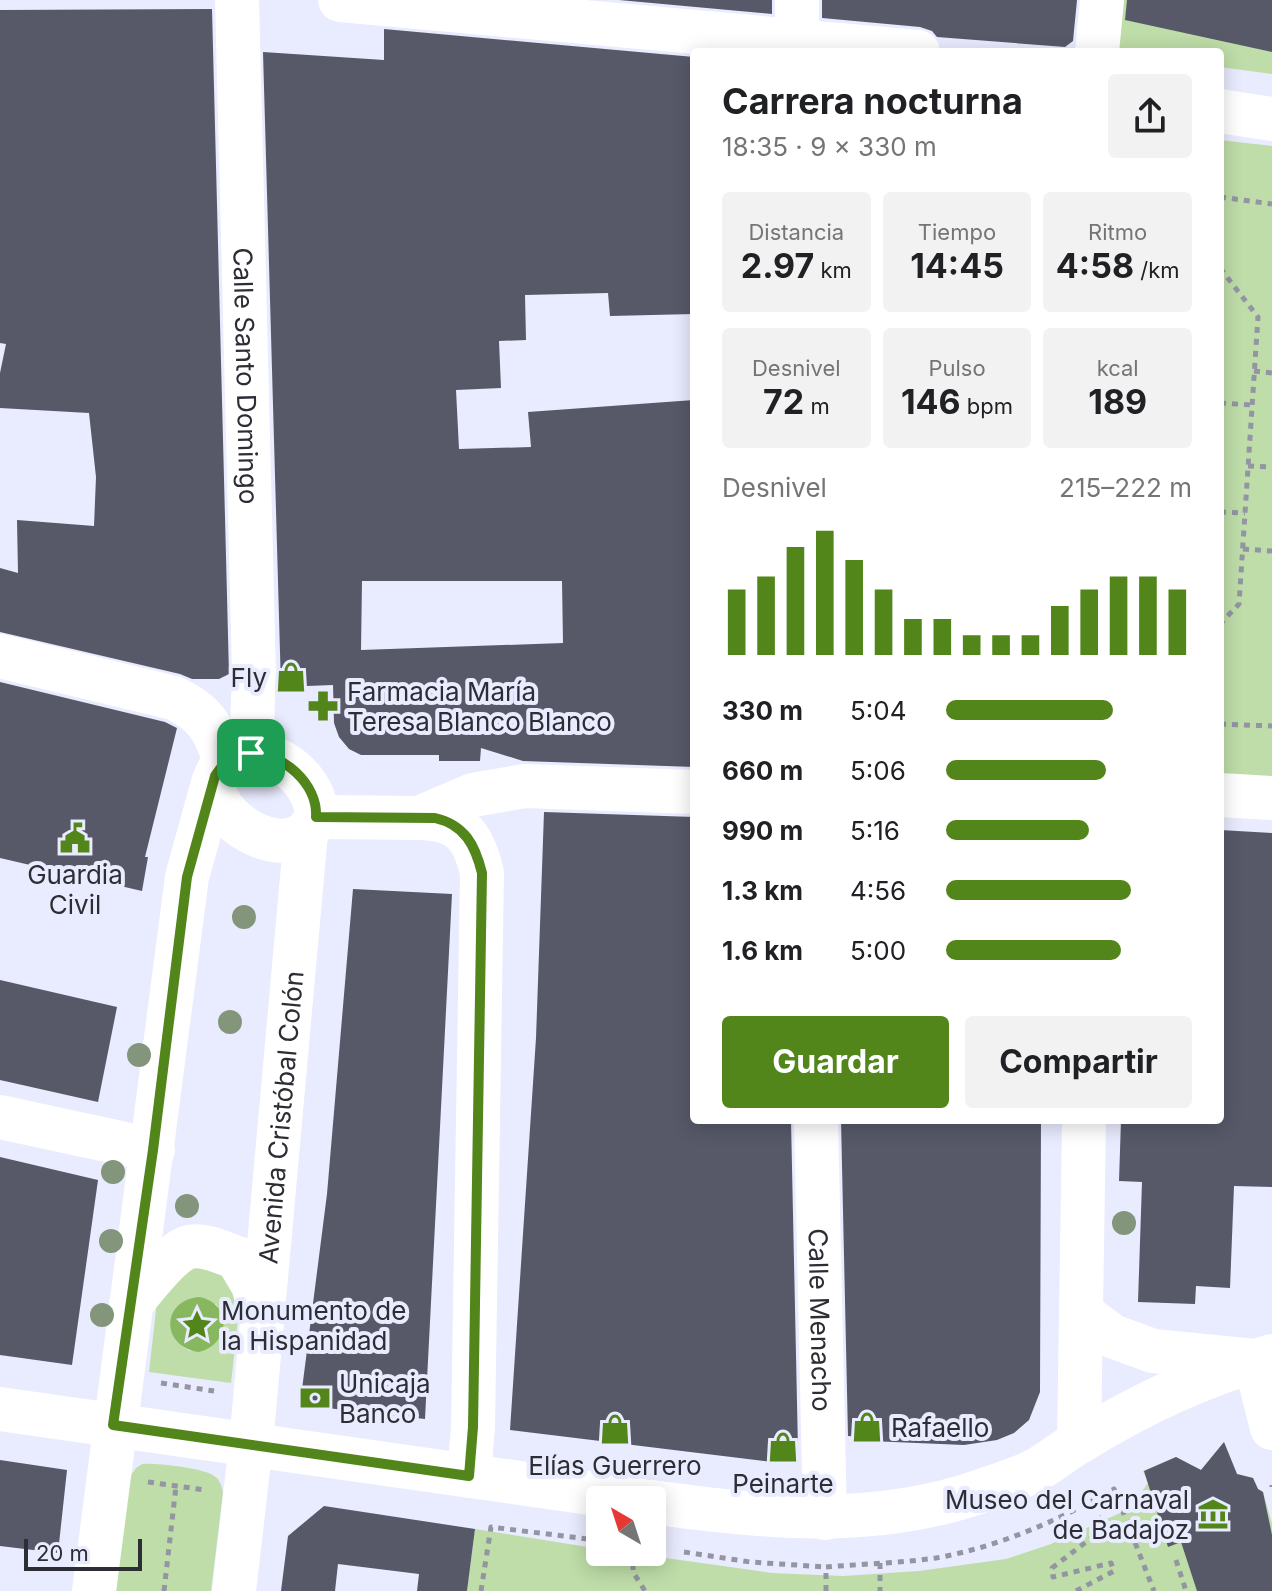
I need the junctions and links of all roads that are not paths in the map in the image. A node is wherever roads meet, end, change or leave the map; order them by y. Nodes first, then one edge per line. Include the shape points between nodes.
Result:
1 (237, 0) edge
2 (340, 0) edge
3 (1102, 0) edge
4 (797, 31) edge
5 (895, 48) edge
6 (1097, 48) edge
7 (1224, 112) edge
8 (1272, 119) edge
9 (0, 656) edge
10 (230, 766) junction
11 (690, 792) edge
12 (1224, 795) edge
13 (1272, 798) edge
14 (419, 818) junction
15 (311, 825) junction
16 (0, 1117) edge
17 (816, 1124) edge
18 (1084, 1124) edge
19 (153, 1150) junction
20 (131, 1304) junction
21 (1081, 1313) junction
22 (263, 1320) junction
23 (1263, 1358) edge
24 (0, 1409) edge
25 (113, 1425) junction
26 (1272, 1428) edge
27 (1079, 1441) junction
28 (251, 1444) junction
29 (469, 1476) junction
30 (586, 1493) edge
31 (666, 1504) edge
32 (825, 1518) junction
33 (94, 1591) edge
34 (234, 1591) edge

1 - 10 street, Calle Santo Domingo via 254,673
2 - 4 street
3 - 6 street
4 - 5 street
7 - 8 street
9 - 10 street via 193,707
10 - 15 street via 279,759 314,800
10 - 15 street via 215,797 239,826 252,834 290,839
10 - 19 street via 187,877
11 - 14 street via 525,786 473,795
12 - 13 street
14 - 15 street
14 - 29 street via 450,821 463,830 482,873
15 - 22 street, Avenida Cristóbal Colón
16 - 19 street
17 - 32 street, Calle Menacho
18 - 21 street
19 - 20 street
20 - 22 street via 187,1248 208,1247 237,1258 253,1285
20 - 25 street
21 - 23 street via 1112,1336 1153,1351
21 - 27 street
22 - 28 street, Avenida Cristóbal Colón
23 - 26 street
23 - 27 street via 1147,1403
24 - 25 street
25 - 28 street
25 - 33 street
27 - 32 street via 1039,1468 956,1500
28 - 29 street
28 - 34 street, Avenida Cristóbal Colón
29 - 30 street
31 - 32 street

